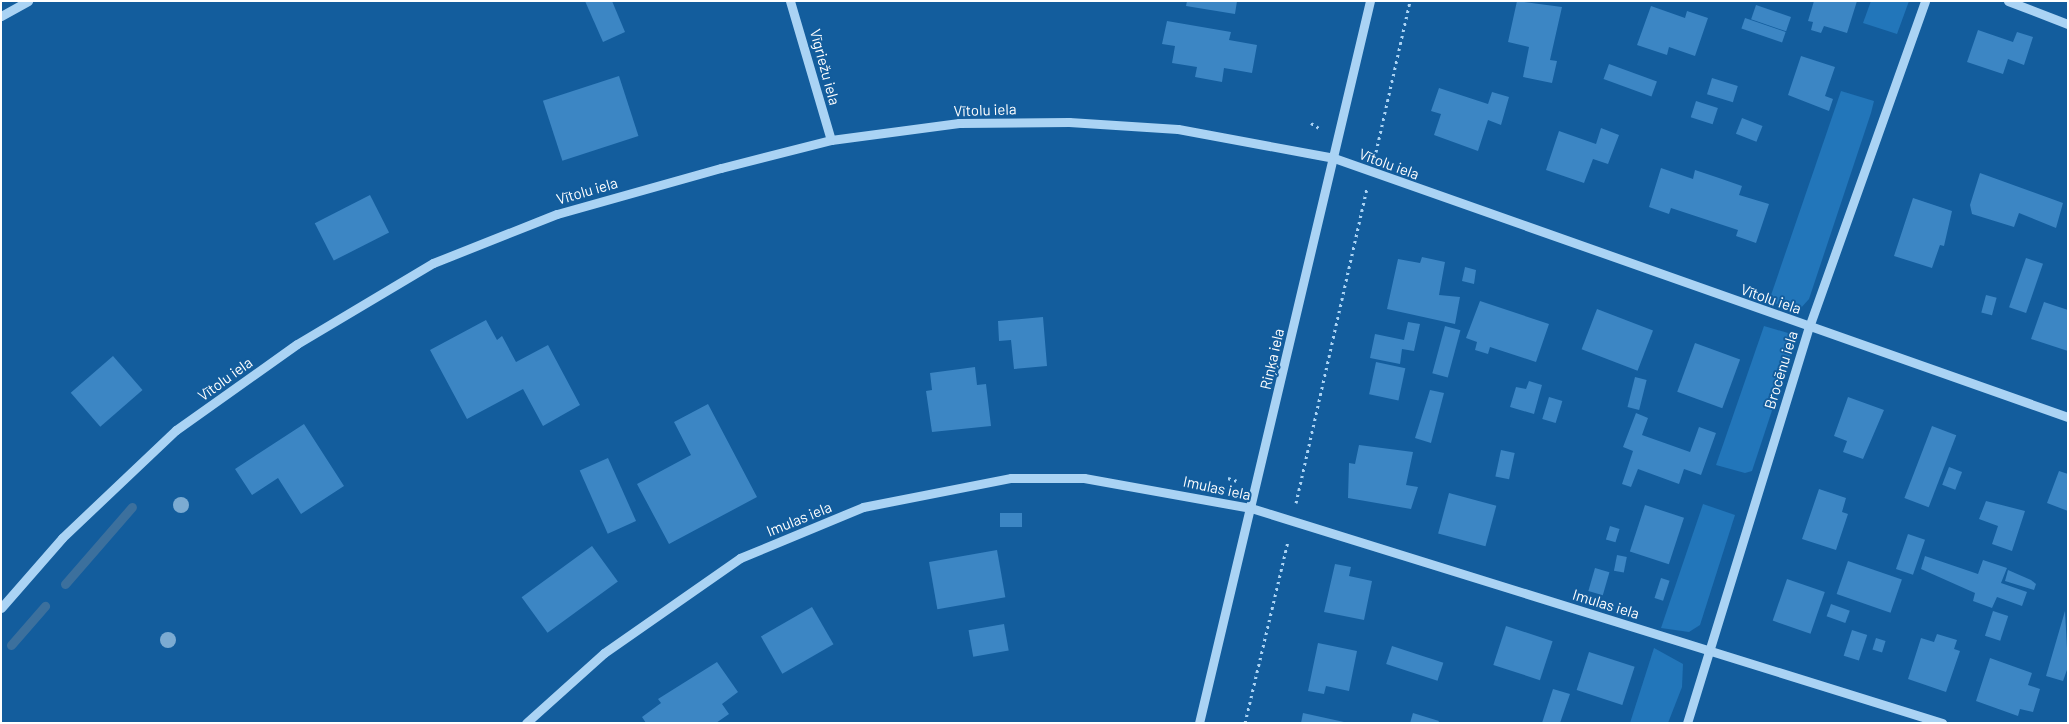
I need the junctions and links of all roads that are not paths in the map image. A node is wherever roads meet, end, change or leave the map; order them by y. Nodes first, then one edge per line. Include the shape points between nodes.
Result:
1 (28, 1) edge
2 (790, 1) edge
3 (1370, 1) edge
4 (1926, 1) edge
5 (2008, 1) edge
6 (1, 16) edge
7 (2068, 24) edge
8 (831, 140) junction
9 (1334, 158) junction
10 (1809, 327) junction
11 (2068, 417) edge
12 (1251, 508) junction
13 (1, 608) edge
14 (1710, 650) junction
15 (526, 723) edge
16 (1199, 723) edge
17 (1686, 723) edge
18 (1942, 723) edge

1 - 6 street
2 - 8 street, Vīgriežu iela
3 - 9 street, Riņķa iela
4 - 10 street, Brocēnu iela
5 - 7 street
8 - 9 street, Vītolu iela via 959,123 1069,122 1178,129
8 - 13 street, Vītolu iela via 557,214 433,263 297,344 176,430 62,538
9 - 10 street, Vītolu iela
9 - 12 street, Riņķa iela
10 - 11 street, Vītolu iela
10 - 14 street, Brocēnu iela
12 - 14 street, Imulas iela
12 - 15 street, Imulas iela via 1084,478 1011,478 863,507 740,558 604,653
12 - 16 street, Riņķa iela
14 - 17 street, Brocēnu iela
14 - 18 street, Imulas iela

